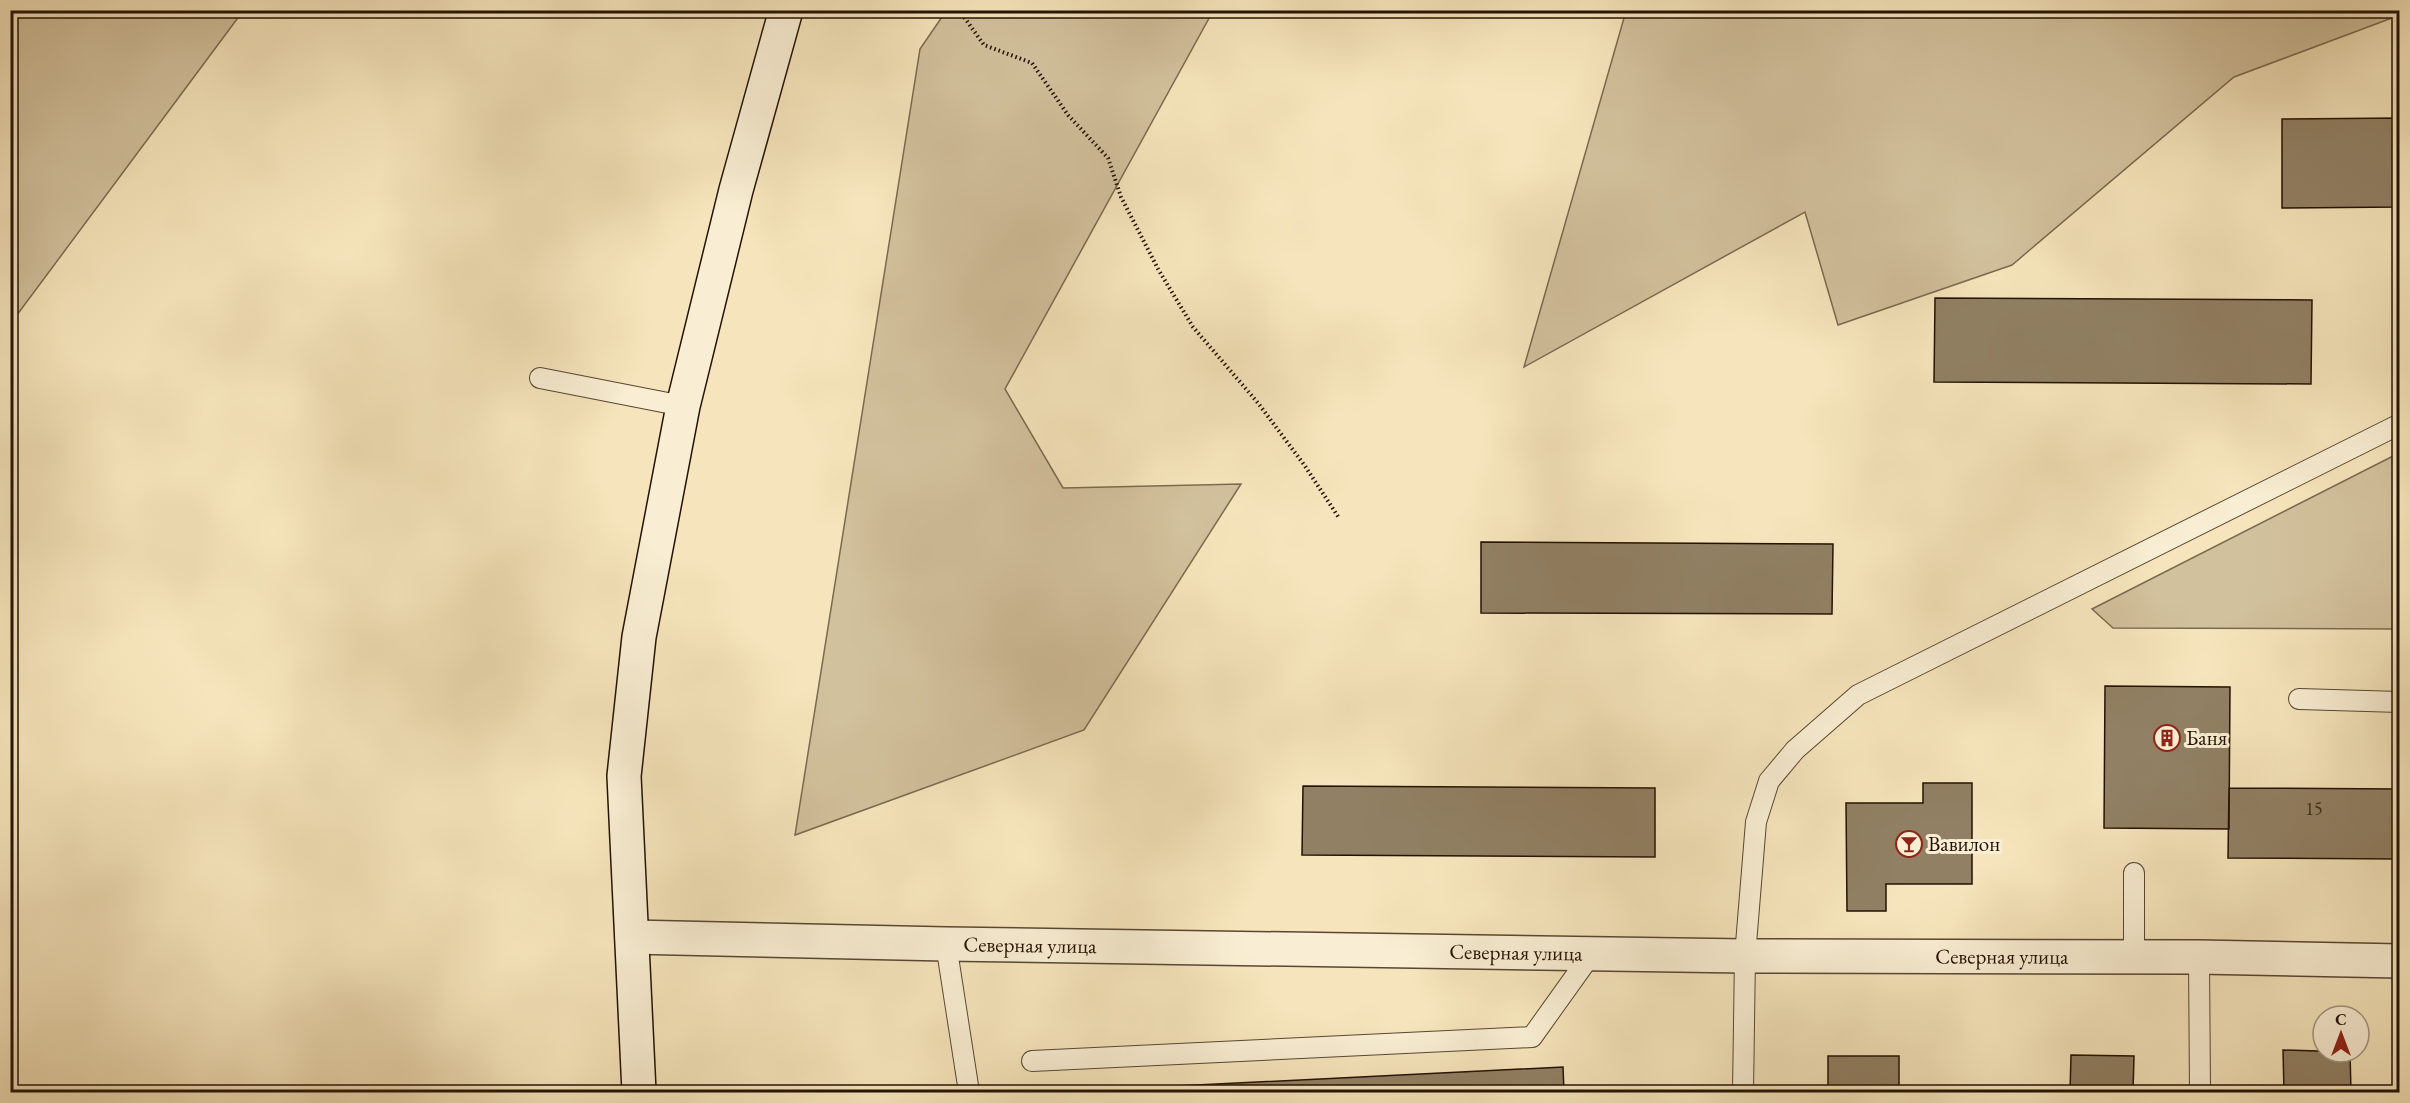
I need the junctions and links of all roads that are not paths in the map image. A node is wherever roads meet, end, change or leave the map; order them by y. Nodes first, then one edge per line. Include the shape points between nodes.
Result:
1 (786, 10) edge
2 (540, 378) dead end
3 (683, 406) junction
4 (2400, 424) edge
5 (2299, 699) dead end
6 (2400, 702) edge
7 (2134, 873) dead end
8 (632, 937) junction
9 (946, 944) junction
10 (1592, 953) junction
11 (1745, 956) junction
12 (2134, 957) junction
13 (2199, 957) junction
14 (2400, 961) edge
15 (1032, 1061) dead end
16 (639, 1092) edge
17 (969, 1092) edge
18 (1743, 1092) edge
19 (2200, 1092) edge

1 - 3 street via 736,190
2 - 3 lane
3 - 8 street via 639,638 624,776
4 - 11 lane via 1858,695 1795,750 1769,781 1756,822
5 - 6 lane
7 - 12 lane
8 - 9 street, Северная улица
8 - 16 street
9 - 10 street, Северная улица
9 - 17 lane
10 - 11 street, Северная улица
10 - 15 lane via 1532,1036
11 - 12 street, Северная улица
11 - 18 lane
12 - 13 street, Северная улица
13 - 14 street, Северная улица
13 - 19 lane

